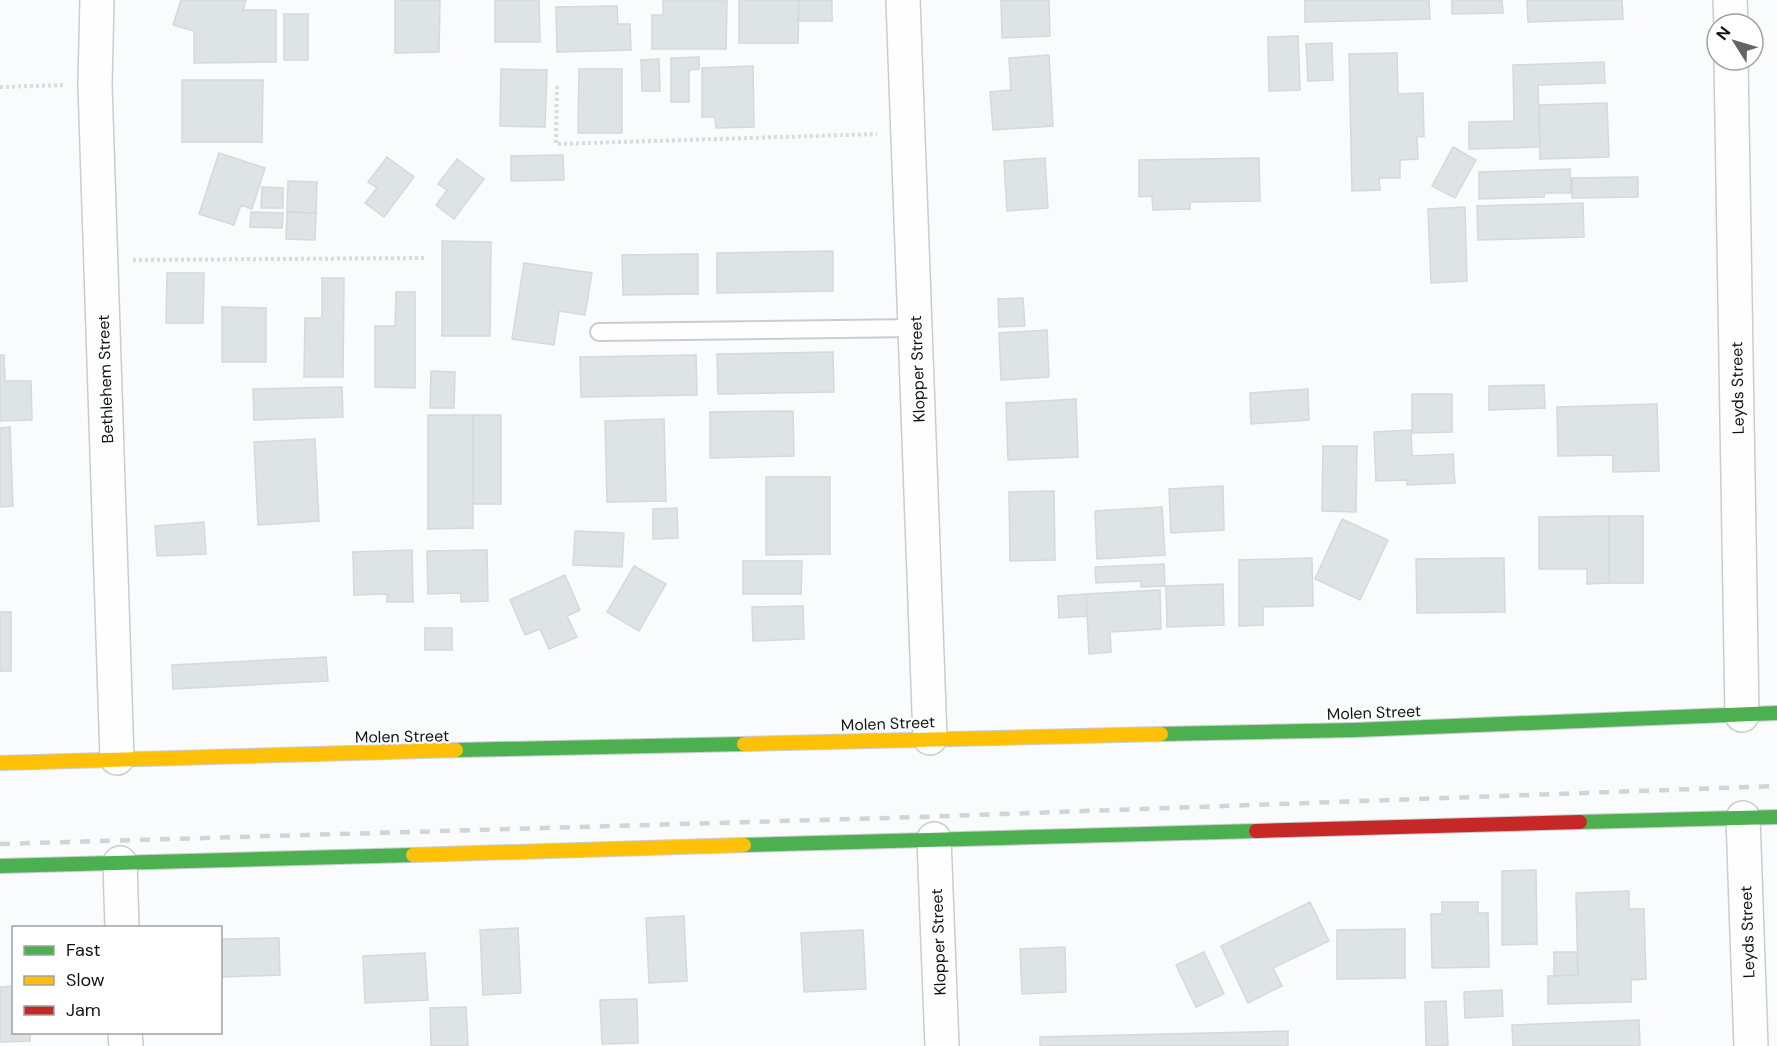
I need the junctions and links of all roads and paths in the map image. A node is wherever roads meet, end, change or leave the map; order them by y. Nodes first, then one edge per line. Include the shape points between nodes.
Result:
1 (97, 0) edge
2 (903, 0) edge
3 (1731, 72) edge
4 (95, 85) junction
5 (558, 86) dead end
6 (0, 87) edge
7 (908, 134) junction
8 (426, 258) dead end
9 (101, 260) junction
10 (915, 328) junction
11 (598, 332) dead end
12 (1777, 713) edge
13 (1742, 715) junction
14 (930, 738) junction
15 (117, 758) junction
16 (0, 763) edge
17 (1777, 817) edge
18 (1743, 818) junction
19 (934, 839) junction
20 (120, 863) junction
21 (0, 866) edge
22 (122, 926) edge
23 (942, 1046) edge
24 (1751, 1046) edge

1 - 4 street, Bethlehem Street
2 - 7 street, Klopper Street
3 - 13 street, Leyds Street
4 - 6 path
4 - 9 street, Bethlehem Street
5 - 7 path via 556,144
7 - 10 street, Klopper Street
8 - 9 path
9 - 15 street, Bethlehem Street
10 - 11 lane
10 - 14 street, Klopper Street
12 - 13 street, Molen Street
13 - 14 street, Molen Street via 1355,730
14 - 15 street, Molen Street
15 - 16 street, Molen Street
17 - 18 street
18 - 19 street
18 - 24 street, Leyds Street
19 - 20 street
19 - 23 street, Klopper Street
20 - 21 street
20 - 22 street

